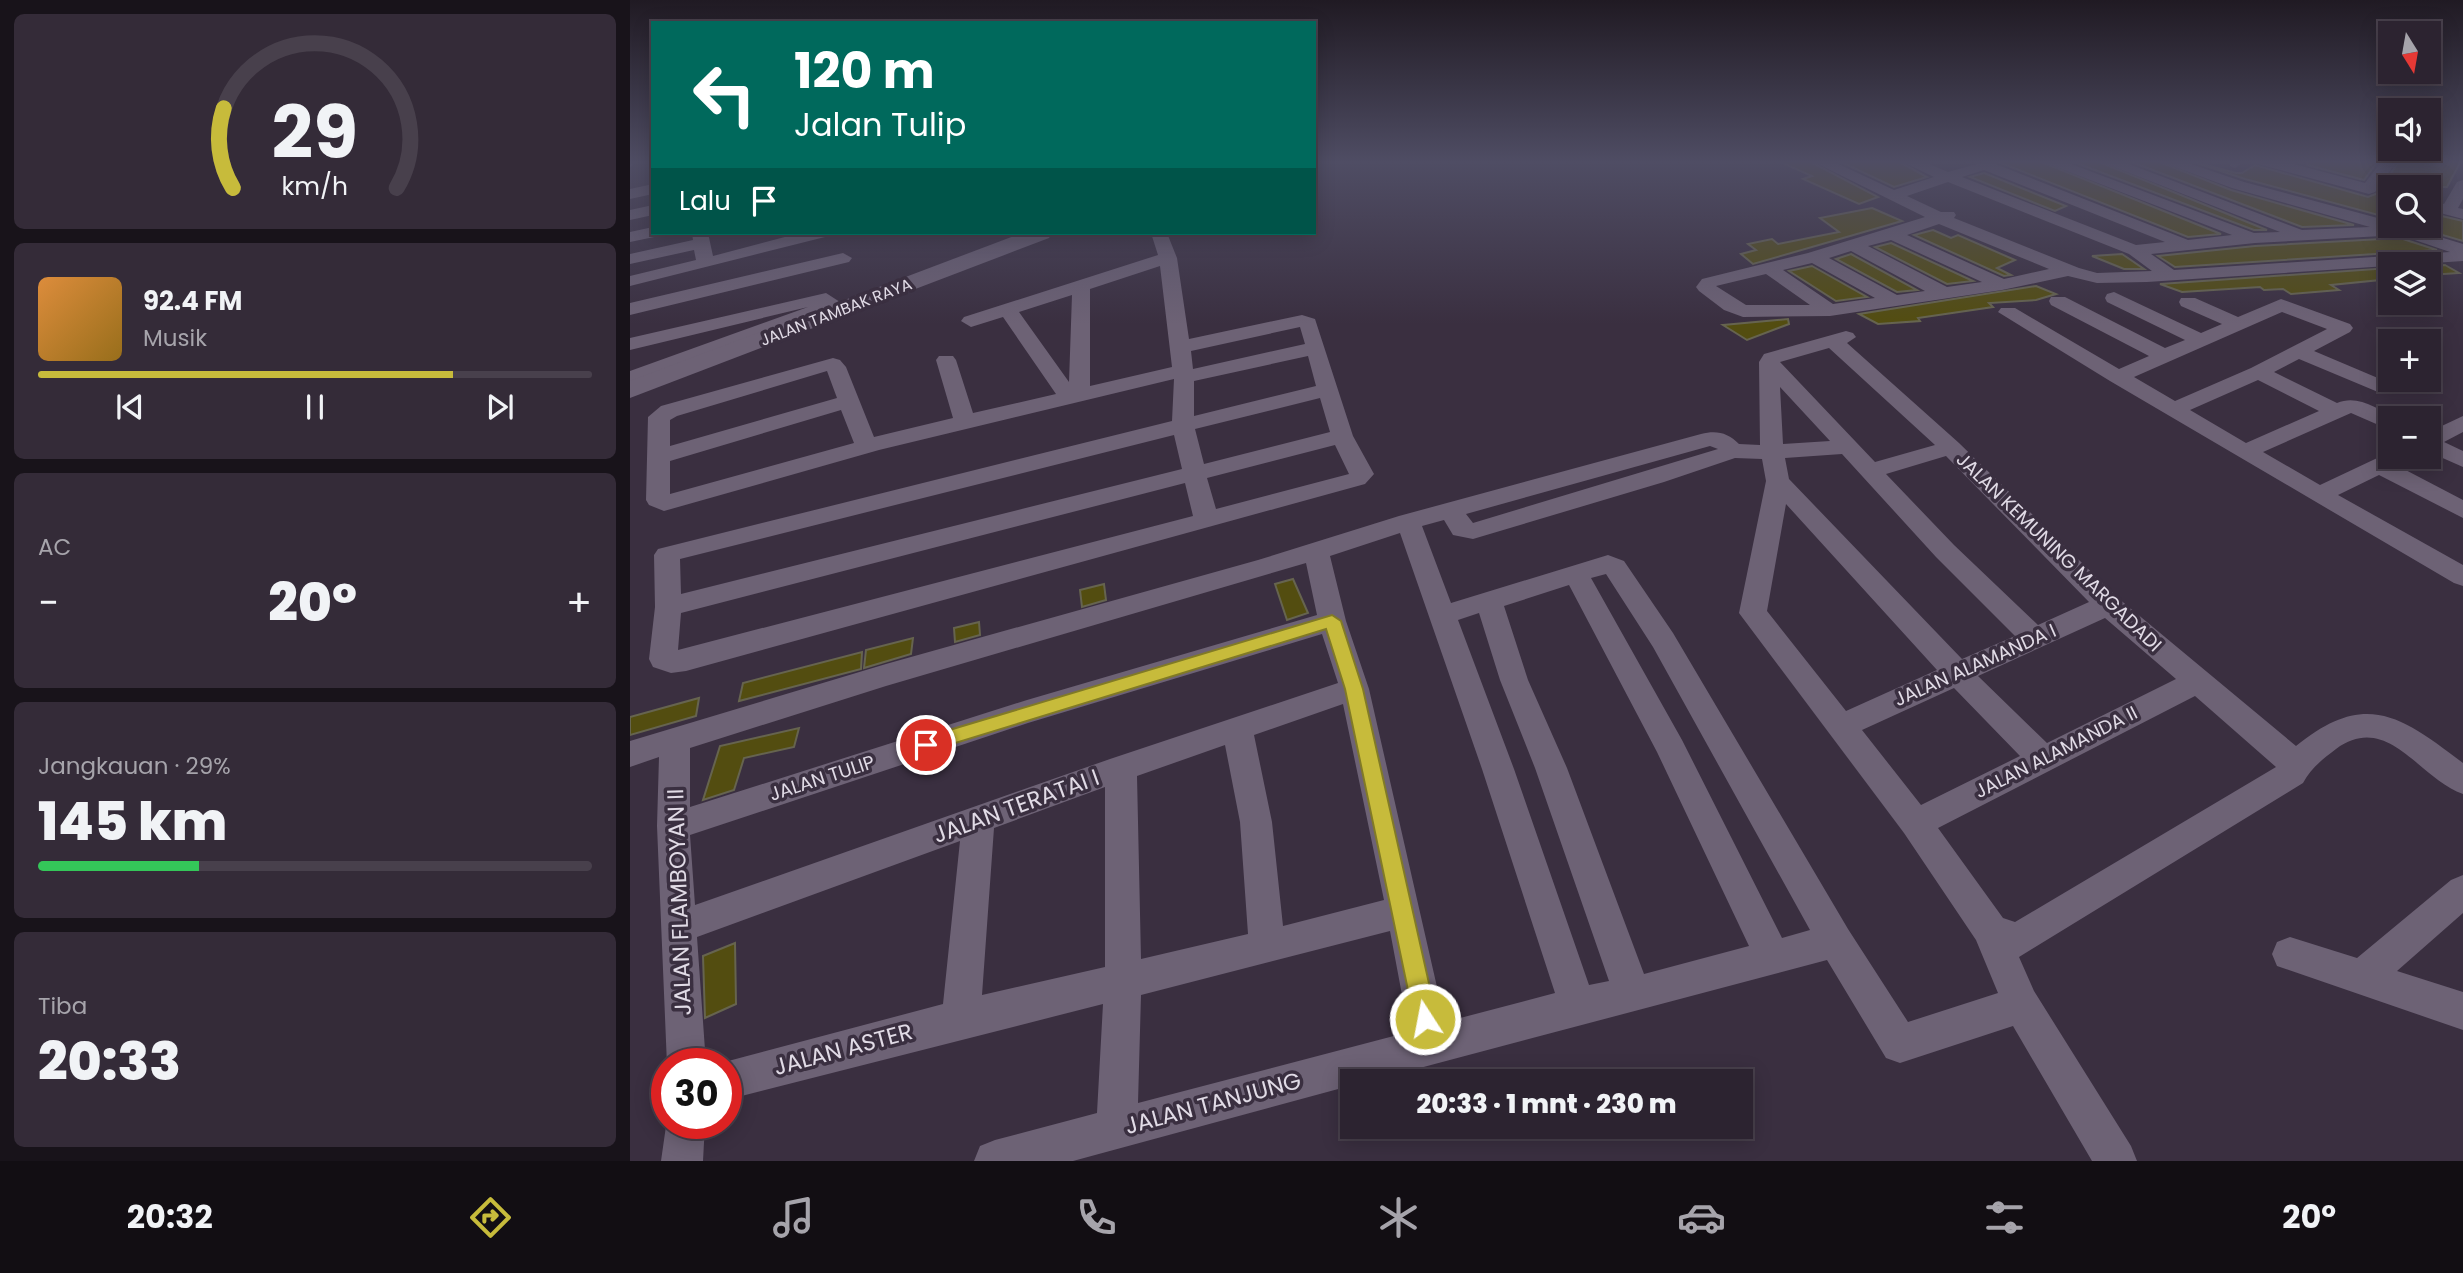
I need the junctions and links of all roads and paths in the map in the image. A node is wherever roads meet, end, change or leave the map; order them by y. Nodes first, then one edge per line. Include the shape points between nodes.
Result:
1 (2042, 215) edge
2 (2114, 215) edge
3 (2194, 215) edge
4 (2250, 215) edge
5 (2314, 215) edge
6 (2347, 215) edge
7 (1945, 216) joint
8 (2378, 224) edge
9 (2378, 231) edge
10 (651, 232) edge
11 (2356, 232) junction
12 (1892, 234) junction
13 (811, 235) edge
14 (1036, 235) edge
15 (1160, 235) edge
16 (2305, 236) junction
17 (630, 237) edge
18 (700, 238) edge
19 (2255, 238) junction
20 (2426, 238) edge
21 (2186, 244) junction
22 (1854, 246) junction
23 (2135, 250) junction
24 (2463, 250) edge
25 (2463, 256) edge
26 (1814, 257) junction
27 (843, 258) dead end
28 (1168, 258) junction
29 (630, 259) edge
30 (705, 262) junction
31 (1770, 269) junction
32 (2076, 272) junction
33 (2169, 275) junction
34 (630, 281) edge
35 (2002, 285) junction
36 (1081, 286) junction
37 (682, 290) junction
38 (1946, 294) junction
39 (2114, 298) dead end
40 (2058, 301) dead end
41 (1895, 302) junction
42 (2188, 302) dead end
43 (630, 309) edge
44 (1007, 309) junction
45 (1830, 310) junction
46 (2008, 312) dead end
47 (971, 321) dead end
48 (2236, 323) junction
49 (688, 329) junction
50 (2199, 339) junction
51 (630, 344) edge
52 (1181, 346) junction
53 (1316, 348) junction
54 (2297, 351) junction
55 (2163, 355) junction
56 (946, 360) dead end
57 (1769, 362) junction
58 (2258, 372) junction
59 (1184, 374) junction
60 (2118, 377) junction
61 (630, 378) edge
62 (2378, 379) edge
63 (630, 390) edge
64 (1326, 390) junction
65 (2378, 391) edge
66 (1074, 397) junction
67 (849, 401) junction
68 (2343, 408) junction
69 (2175, 409) junction
70 (2378, 420) edge
71 (965, 422) junction
72 (2463, 423) edge
73 (1183, 426) junction
74 (2441, 435) edge
75 (1342, 436) junction
76 (871, 445) junction
77 (1847, 447) junction
78 (1951, 448) junction
79 (2441, 448) edge
80 (1733, 451) junction
81 (2246, 452) junction
82 (658, 457) junction
83 (1639, 457) junction
84 (2463, 460) edge
85 (2378, 466) edge
86 (1776, 467) junction
87 (2401, 469) edge
88 (1869, 471) junction
89 (1194, 473) junction
90 (1656, 477) junction
91 (2319, 495) junction
92 (1451, 510) junction
93 (2463, 510) edge
94 (1206, 520) junction
95 (1408, 522) junction
96 (1316, 551) junction
97 (1576, 573) junction
98 (2463, 578) edge
99 (2108, 605) junction
100 (667, 607) junction
101 (1465, 608) junction
102 (1332, 621) junction
103 (2034, 638) junction
104 (1958, 674) junction
105 (2197, 682) junction
106 (1354, 689) junction
107 (1842, 726) junction
108 (1237, 728) junction
109 (675, 740) junction
110 (630, 754) edge
111 (2043, 759) junction
112 (2292, 767) junction
113 (1121, 768) junction
114 (2463, 781) edge
115 (978, 820) junction
116 (1916, 823) junction
117 (673, 826) junction
118 (2463, 891) edge
119 (1404, 911) junction
120 (680, 927) junction
121 (1990, 930) junction
122 (1836, 941) junction
123 (1267, 947) junction
124 (2290, 954) dead end
125 (1773, 957) junction
126 (2361, 978) junction
127 (1124, 980) junction
128 (1606, 1000) junction
129 (2021, 1004) junction
130 (2463, 1011) edge
131 (961, 1018) junction
132 (1431, 1046) junction
133 (685, 1048) edge
134 (742, 1076) edge
135 (1117, 1128) junction
136 (684, 1139) edge
137 (682, 1161) edge
138 (995, 1161) edge
139 (2116, 1161) edge

1 - 23 street
2 - 21 street
3 - 19 street
4 - 16 street
5 - 11 street
6 - 8 street
7 - 12 street
7 - 32 street
9 - 11 street
10 - 17 street
11 - 16 street
12 - 22 street
12 - 35 street
13 - 30 street
14 - 63 street, JALAN TAMBAK RAYA
15 - 28 street
16 - 19 street
18 - 29 street
18 - 30 street
19 - 21 street
20 - 24 street
21 - 23 street
22 - 26 street
22 - 38 street
23 - 33 street
25 - 33 street
26 - 31 street
26 - 41 street
27 - 37 street
28 - 36 street
28 - 52 street
30 - 34 street
31 - 45 street
31 - 45 street via 1705,287 1743,311
32 - 33 street via 2110,279
32 - 35 street
35 - 38 street
36 - 44 street
36 - 66 street
37 - 43 street
37 - 49 street
38 - 41 street
39 - 50 street
40 - 55 street
41 - 45 street
42 - 48 street
44 - 47 street
44 - 66 street
46 - 60 street
48 - 50 street
48 - 54 street via 2281,305 2343,328
49 - 51 street
49 - 61 street via 809,301 831,302
50 - 55 street
52 - 53 street via 1302,321 1308,323
52 - 59 street
53 - 59 street
53 - 64 street
54 - 58 street
54 - 62 street
55 - 60 street
56 - 71 street
57 - 77 street
57 - 78 street, JALAN KEMUNING MARGADADI via 1787,352 1839,339
57 - 86 street
58 - 68 street
58 - 69 street
59 - 66 street
59 - 73 street
60 - 69 street
64 - 73 street
64 - 75 street
65 - 68 street
66 - 71 street
67 - 76 street via 864,441
67 - 82 street
67 - 82 street via 836,367 823,365 669,411 659,417
68 - 70 street
68 - 81 street
69 - 81 street
71 - 76 street
72 - 74 street
73 - 89 street
73 - 100 street via 669,553
75 - 89 street
75 - 94 street via 1362,474 1357,479
76 - 82 street via 664,503 658,500
77 - 86 street
77 - 88 street
78 - 88 street
78 - 99 street, JALAN KEMUNING MARGADADI
79 - 84 street
80 - 83 street via 1722,440 1709,439
80 - 86 street
80 - 90 street
81 - 91 street
83 - 90 street
83 - 92 street
85 - 91 street
86 - 104 street
86 - 107 street via 1753,613
87 - 93 street
88 - 103 street
89 - 94 street
89 - 100 street
90 - 92 street via 1472,531 1462,529
91 - 98 street
92 - 95 street
94 - 100 street via 671,662 663,659
95 - 96 street
95 - 101 street
96 - 102 street
96 - 109 street
97 - 101 street
97 - 122 street via 1608,564 1615,568 1663,640
97 - 125 street via 1671,749
99 - 103 street, JALAN ALAMANDA I
99 - 105 street, JALAN KEMUNING MARGADADI
101 - 128 street
101 - 128 street via 1514,680 1551,768
102 - 106 street
102 - 117 street, JALAN TULIP via 1027,712
103 - 104 street, JALAN ALAMANDA I
104 - 107 street, JALAN ALAMANDA I
104 - 111 street
105 - 111 street, JALAN ALAMANDA II
105 - 112 street, JALAN KEMUNING MARGADADI via 2290,760
106 - 108 street, JALAN TERATAI I
106 - 119 street
107 - 116 street
108 - 113 street, JALAN TERATAI I
108 - 123 street via 1256,822
109 - 110 street
109 - 117 street, JALAN FLAMBOYAN II
111 - 116 street, JALAN ALAMANDA II
112 - 114 street via 2344,729 2365,724 2392,729
112 - 121 street via 2292,775 2018,940
113 - 115 street, JALAN TERATAI I
113 - 127 street
115 - 120 street, JALAN TERATAI I
115 - 131 street
116 - 121 street
117 - 120 street, JALAN FLAMBOYAN II
118 - 126 street
119 - 123 street
119 - 132 street
120 - 133 street, JALAN FLAMBOYAN II
121 - 129 street
122 - 125 street, JALAN TANJUNG
122 - 129 street via 1900,1044
123 - 127 street
124 - 126 street
125 - 128 street, JALAN TANJUNG
126 - 130 street
127 - 131 street
127 - 135 street
128 - 132 street, JALAN TANJUNG
129 - 139 street
131 - 134 street, JALAN ASTER
132 - 135 street, JALAN TANJUNG
135 - 138 street, JALAN TANJUNG
136 - 137 street

